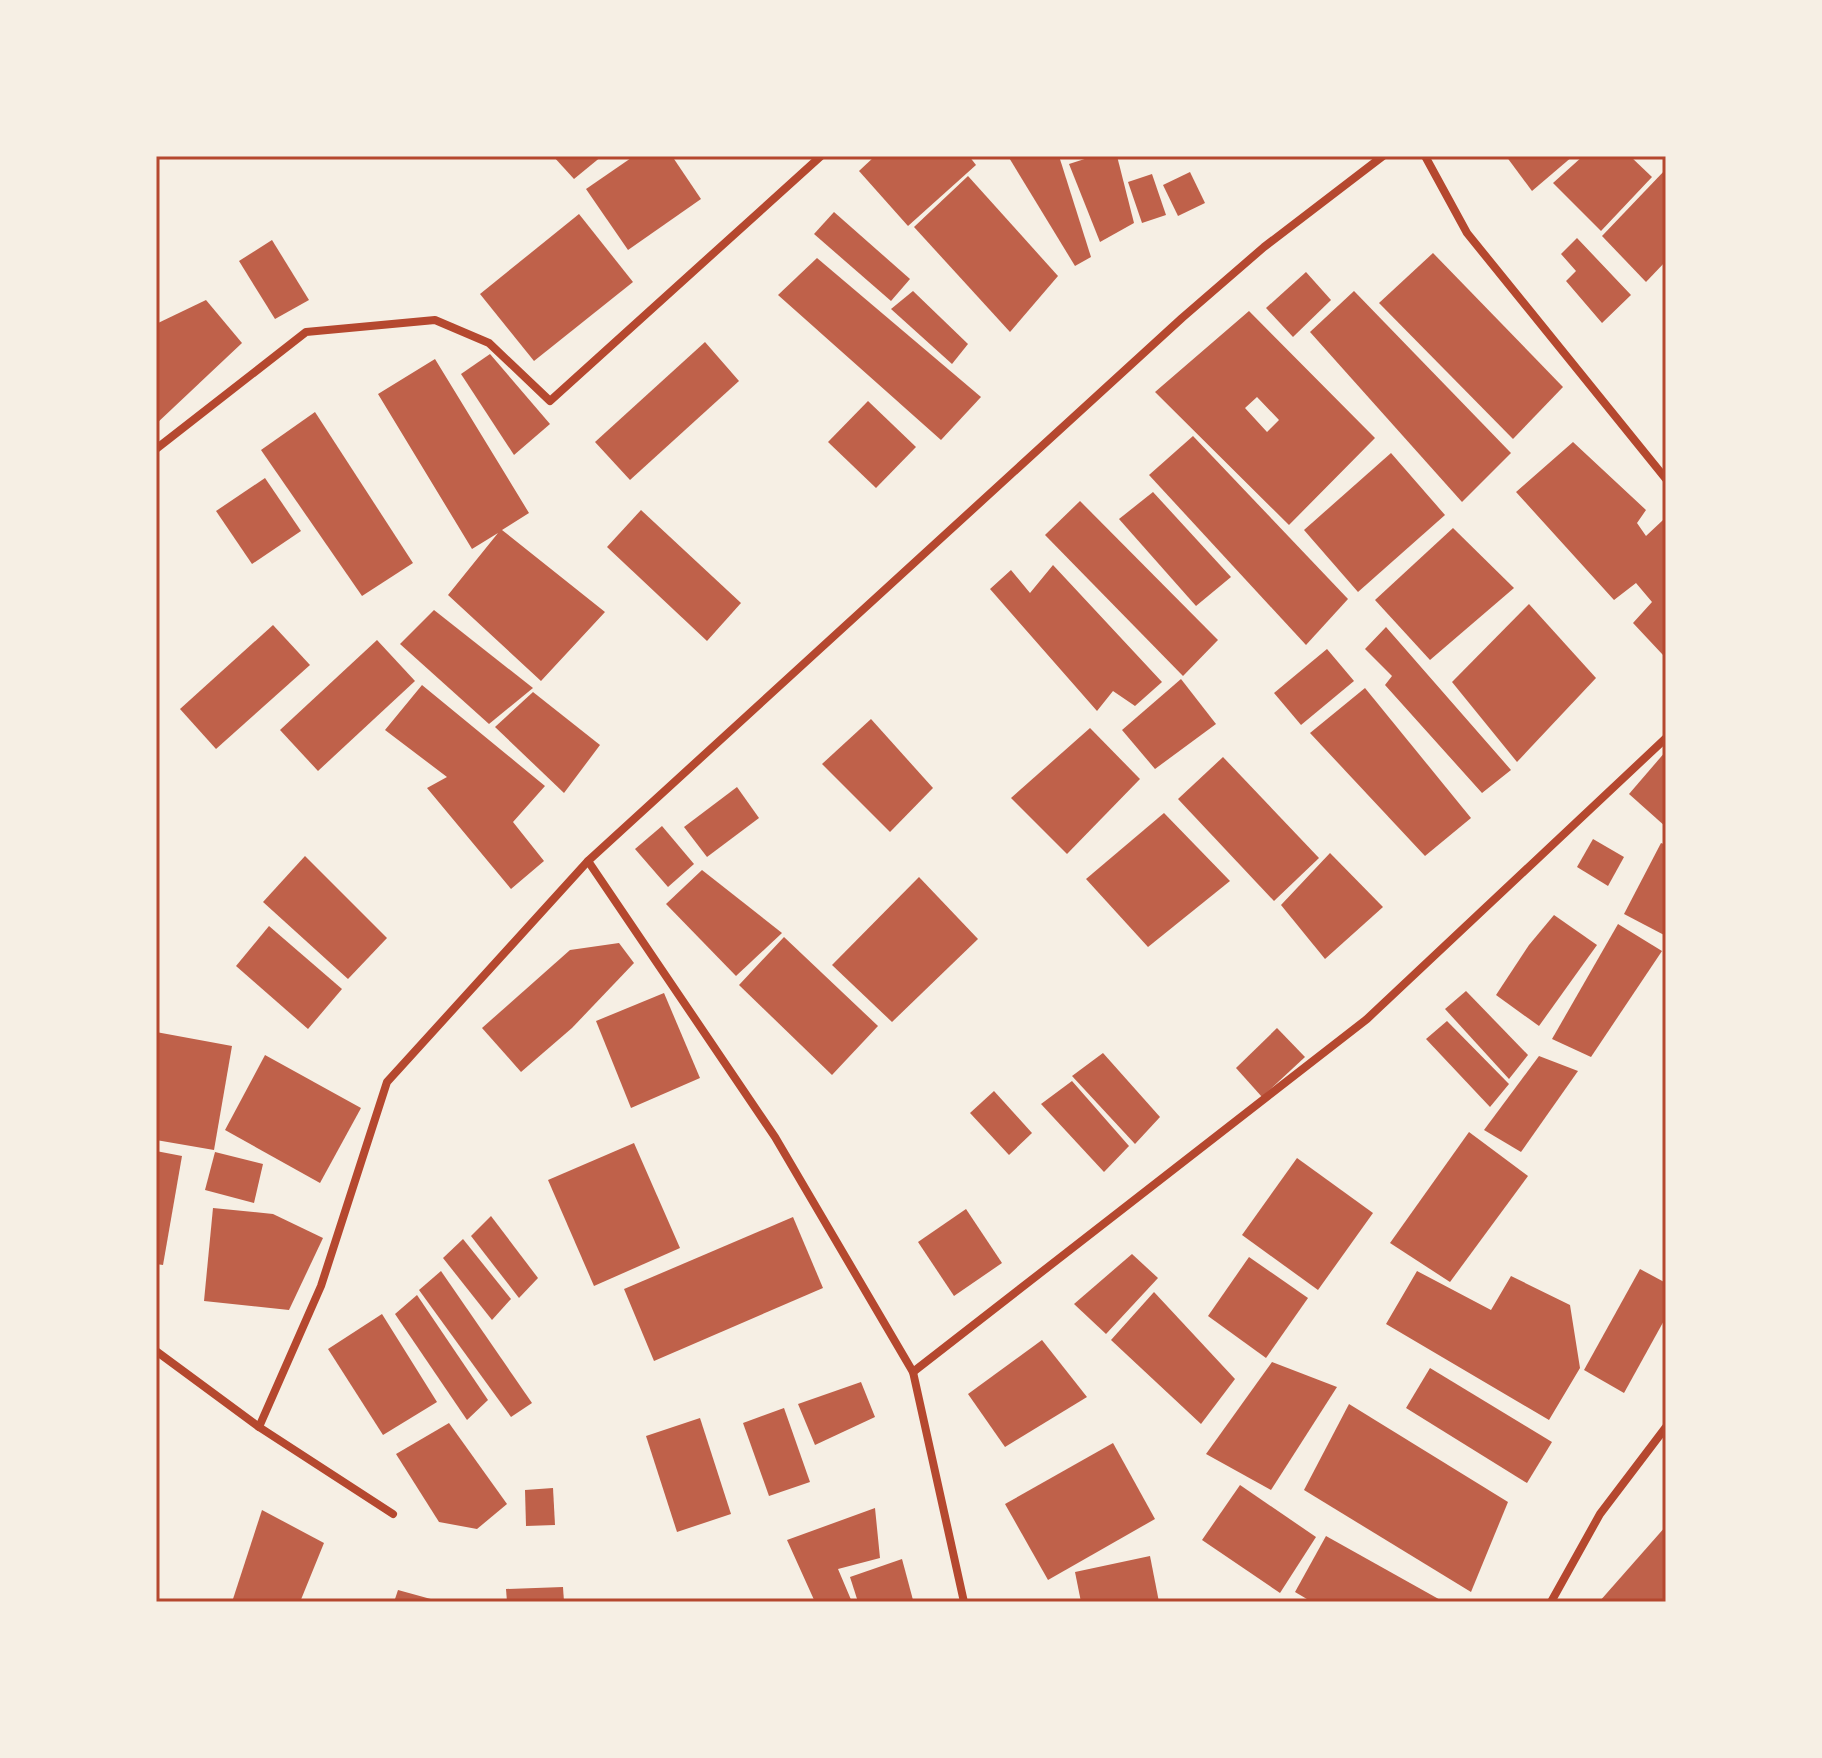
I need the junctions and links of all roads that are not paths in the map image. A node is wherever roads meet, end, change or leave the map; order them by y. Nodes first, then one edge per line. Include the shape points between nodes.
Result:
1 (821, 156) edge
2 (1383, 156) edge
3 (1425, 156) edge
4 (156, 449) edge
5 (1666, 479) edge
6 (1666, 738) edge
7 (588, 861) junction
8 (156, 1351) edge
9 (913, 1372) junction
10 (259, 1427) junction
11 (1666, 1427) edge
12 (393, 1514) dead end
13 (964, 1602) edge
14 (1551, 1602) edge

1 - 4 street via 550,401 489,343 435,320 306,332
2 - 7 street via 1182,318
3 - 5 street via 1467,233
6 - 9 street via 1367,1019
7 - 9 street via 775,1137
7 - 10 street via 387,1082 321,1286
8 - 10 street
9 - 13 street
10 - 12 street
11 - 14 street via 1600,1514

